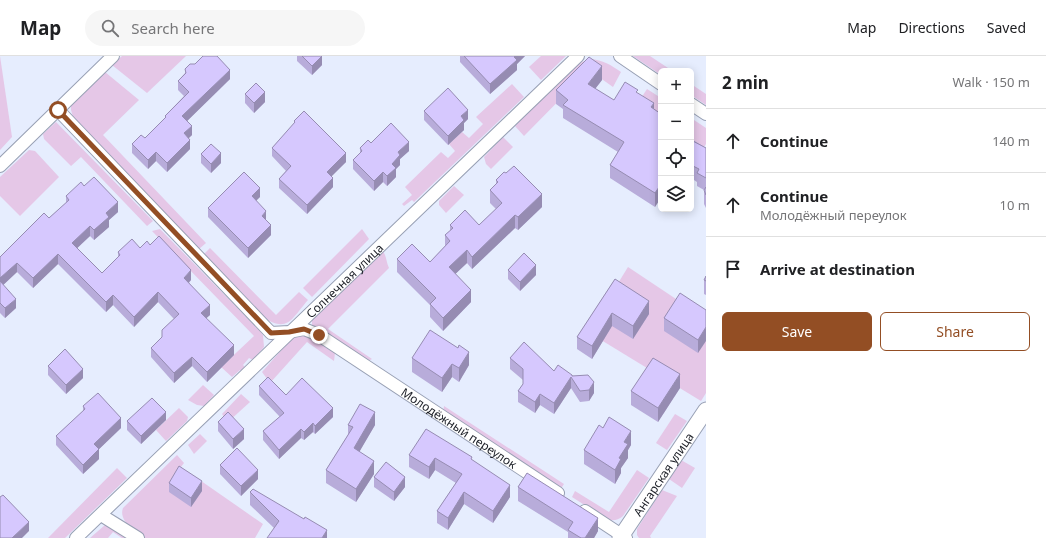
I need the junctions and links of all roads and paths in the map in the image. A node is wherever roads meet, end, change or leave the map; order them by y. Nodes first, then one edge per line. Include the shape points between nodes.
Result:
1 (113, 56) edge
2 (578, 56) edge
3 (620, 56) edge
4 (658, 82) edge
5 (694, 106) edge
6 (58, 110) junction
7 (706, 114) edge
8 (0, 166) edge
9 (289, 332) junction
10 (706, 410) edge
11 (101, 515) junction
12 (623, 537) edge
13 (76, 538) edge
14 (138, 538) edge

1 - 6 street
2 - 9 street, Солнечная улица
3 - 4 street
5 - 7 street
6 - 8 street
6 - 9 street, Молодёжный переулок via 271,333
9 - 11 street, Солнечная улица
9 - 12 street, Молодёжный переулок via 304,329 319,335
10 - 12 street, Ангарская улица
11 - 13 street, Солнечная улица
11 - 14 street

